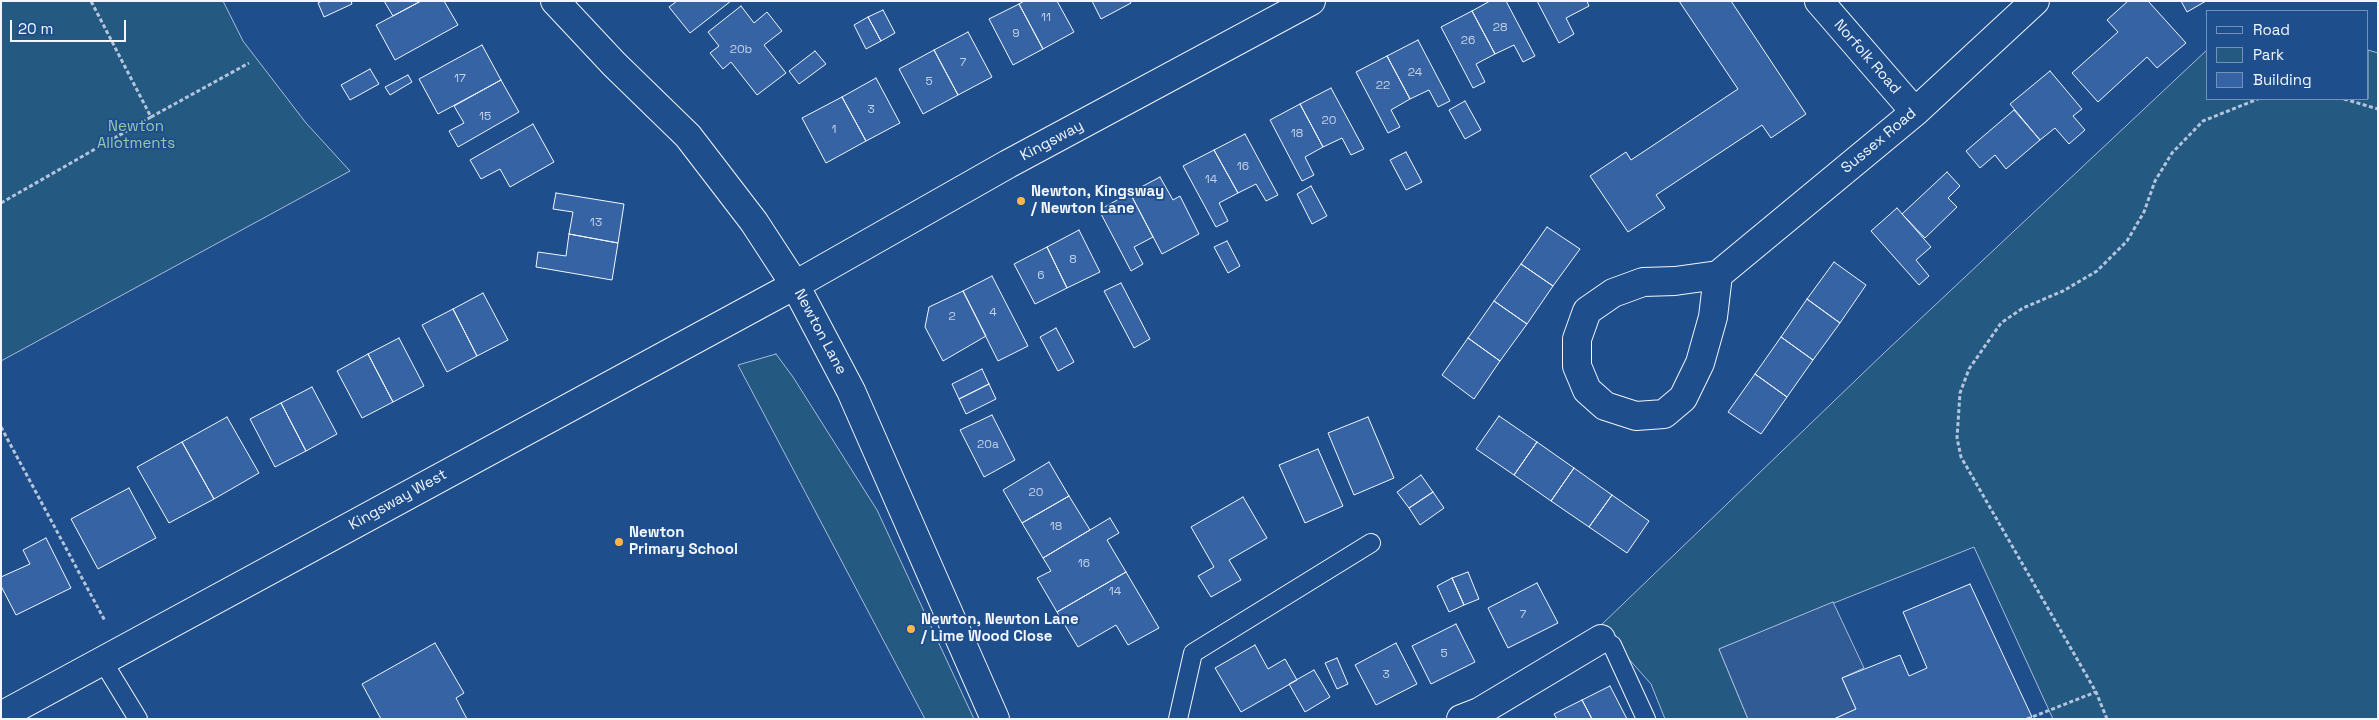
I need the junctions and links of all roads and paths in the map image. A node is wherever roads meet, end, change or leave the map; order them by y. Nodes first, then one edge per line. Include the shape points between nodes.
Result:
1 (91, 1) edge
2 (555, 1) edge
3 (1311, 1) edge
4 (1819, 1) edge
5 (2035, 1) edge
6 (249, 63) dead end
7 (2256, 100) edge
8 (2347, 100) edge
9 (2378, 109) edge
10 (1915, 112) junction
11 (151, 118) junction
12 (1, 203) edge
13 (1718, 275) junction
14 (795, 285) junction
15 (1, 427) edge
16 (1371, 543) dead end
17 (1601, 640) joint
18 (113, 654) junction
19 (2096, 692) junction
20 (1, 716) edge
21 (1474, 717) edge
22 (138, 719) edge
23 (995, 719) edge
24 (1178, 719) edge
25 (1646, 719) edge
26 (2026, 719) edge
27 (2107, 719) edge

1 - 11 path
2 - 14 street, Newton Lane via 688,136 754,222
3 - 14 street, Kingsway via 1008,164
4 - 10 street, Norfolk Road
5 - 10 street, Sussex Road
6 - 11 path
7 - 19 path via 2203,121 2172,153 2155,181 2144,212 2127,242 2097,271 2063,291 2023,308 2001,323 1969,369 1960,393 1956,438 1961,457
8 - 9 path
10 - 13 street, Sussex Road
11 - 12 path
13 - 13 street via 1713,317 1700,363 1683,398 1664,414 1636,416 1605,406 1586,390 1577,366 1577,339 1587,311 1613,293 1644,282
14 - 18 street, Kingsway West
14 - 23 street, Newton Lane via 851,391
15 - 18 path via 98,612
16 - 24 lane via 1193,653
17 - 21 street
17 - 25 lane via 1612,645
18 - 20 street, Kingsway West
18 - 22 lane
19 - 26 path
19 - 27 path

